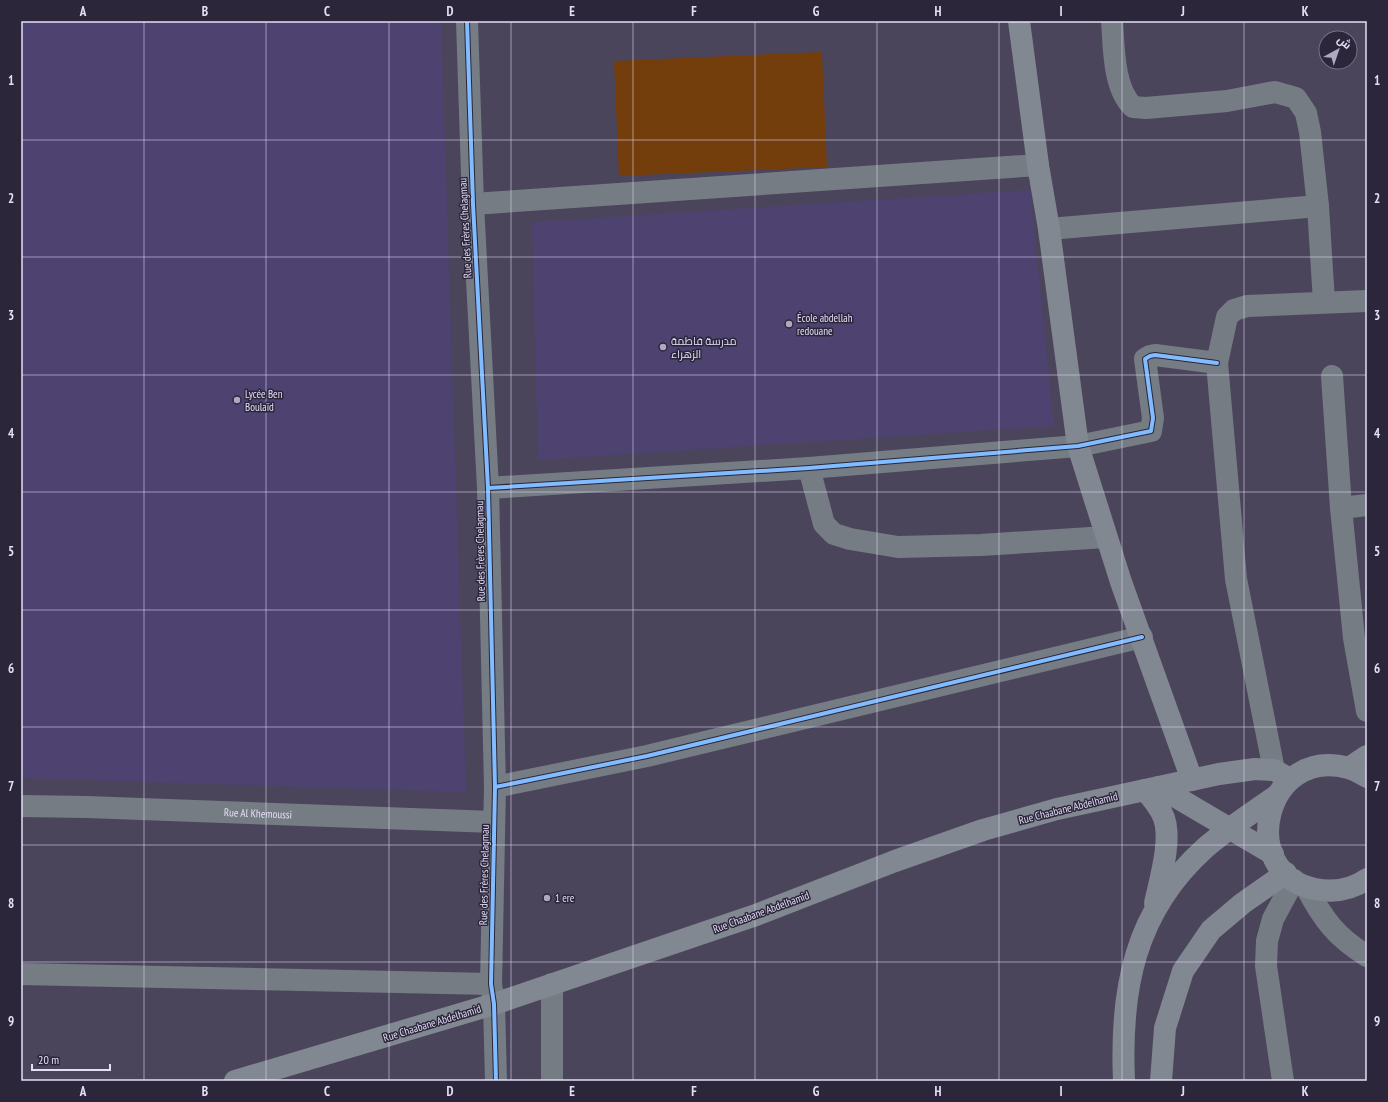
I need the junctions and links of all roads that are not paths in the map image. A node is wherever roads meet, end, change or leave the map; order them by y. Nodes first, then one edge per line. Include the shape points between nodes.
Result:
1 (467, 21) edge
2 (1019, 21) edge
3 (1112, 21) edge
4 (1038, 165) junction
5 (473, 204) junction
6 (1318, 206) junction
7 (1049, 229) junction
8 (1367, 301) edge
9 (1324, 302) junction
10 (1217, 363) junction
11 (1332, 376) dead end
12 (1078, 446) junction
13 (809, 468) junction
14 (488, 488) junction
15 (1367, 505) edge
16 (1341, 508) junction
17 (1106, 537) junction
18 (1142, 637) junction
19 (1360, 637) edge
20 (1367, 711) edge
21 (1367, 756) edge
22 (1358, 773) edge
23 (1282, 775) junction
24 (1192, 780) junction
25 (495, 787) junction
26 (1152, 788) junction
27 (1276, 796) junction
28 (21, 806) edge
29 (494, 822) junction
30 (1228, 829) junction
31 (1273, 854) junction
32 (1367, 879) edge
33 (1295, 880) junction
34 (1154, 912) junction
35 (1367, 956) edge
36 (21, 974) edge
37 (552, 984) junction
38 (492, 994) junction
39 (265, 1077) edge
40 (235, 1081) edge
41 (496, 1081) edge
42 (552, 1081) edge
43 (1124, 1081) edge
44 (1161, 1081) edge
45 (1283, 1081) edge

1 - 5 street, Rue des Frères Chelagmau
2 - 4 main road
3 - 6 street via 1114,57 1122,93 1133,106 1146,108 1227,101 1275,92 1296,98 1306,113
4 - 5 street
4 - 7 main road
5 - 14 street, Rue des Frères Chelagmau
6 - 7 street
6 - 9 street
7 - 12 main road
8 - 9 street
9 - 10 street via 1247,306 1234,310 1227,317
10 - 12 street via 1150,356 1145,360 1153,418 1151,431
10 - 23 street via 1236,578
11 - 16 street
12 - 13 street
12 - 17 main road
13 - 14 street
13 - 17 street via 824,524 834,534 850,539 898,548
14 - 25 street, Rue des Frères Chelagmau
15 - 16 street
16 - 19 street
17 - 18 main road
18 - 24 main road
18 - 25 street via 647,756
19 - 20 street
21 - 22 main road
22 - 23 main road via 1328,765
23 - 24 main road, Rue Chaabane Abdelhamid via 1256,769
23 - 27 main road
24 - 26 main road, Rue Chaabane Abdelhamid
25 - 29 street, Rue des Frères Chelagmau
26 - 30 main road
26 - 34 main road via 1167,832
26 - 37 main road, Rue Chaabane Abdelhamid via 1057,809 983,830 756,915
27 - 30 main road
27 - 31 main road via 1269,814 1267,834
28 - 29 street, Rue Al Khemoussi
29 - 38 street, Rue des Frères Chelagmau
30 - 31 main road
30 - 34 main road via 1183,871
31 - 33 main road
32 - 33 main road via 1356,887 1331,892
33 - 35 street via 1331,928 1348,944
33 - 44 main road via 1243,903 1211,930 1183,971 1165,1028
33 - 45 street via 1273,920 1267,941 1266,966
34 - 43 main road via 1143,933 1126,999 1122,1040
36 - 38 street
37 - 38 main road, Rue Chaabane Abdelhamid
37 - 42 street
38 - 39 main road, Rue Chaabane Abdelhamid
38 - 41 street, Rue des Frères Chelagmau
39 - 40 main road, Rue Chaabane Abdelhamid

